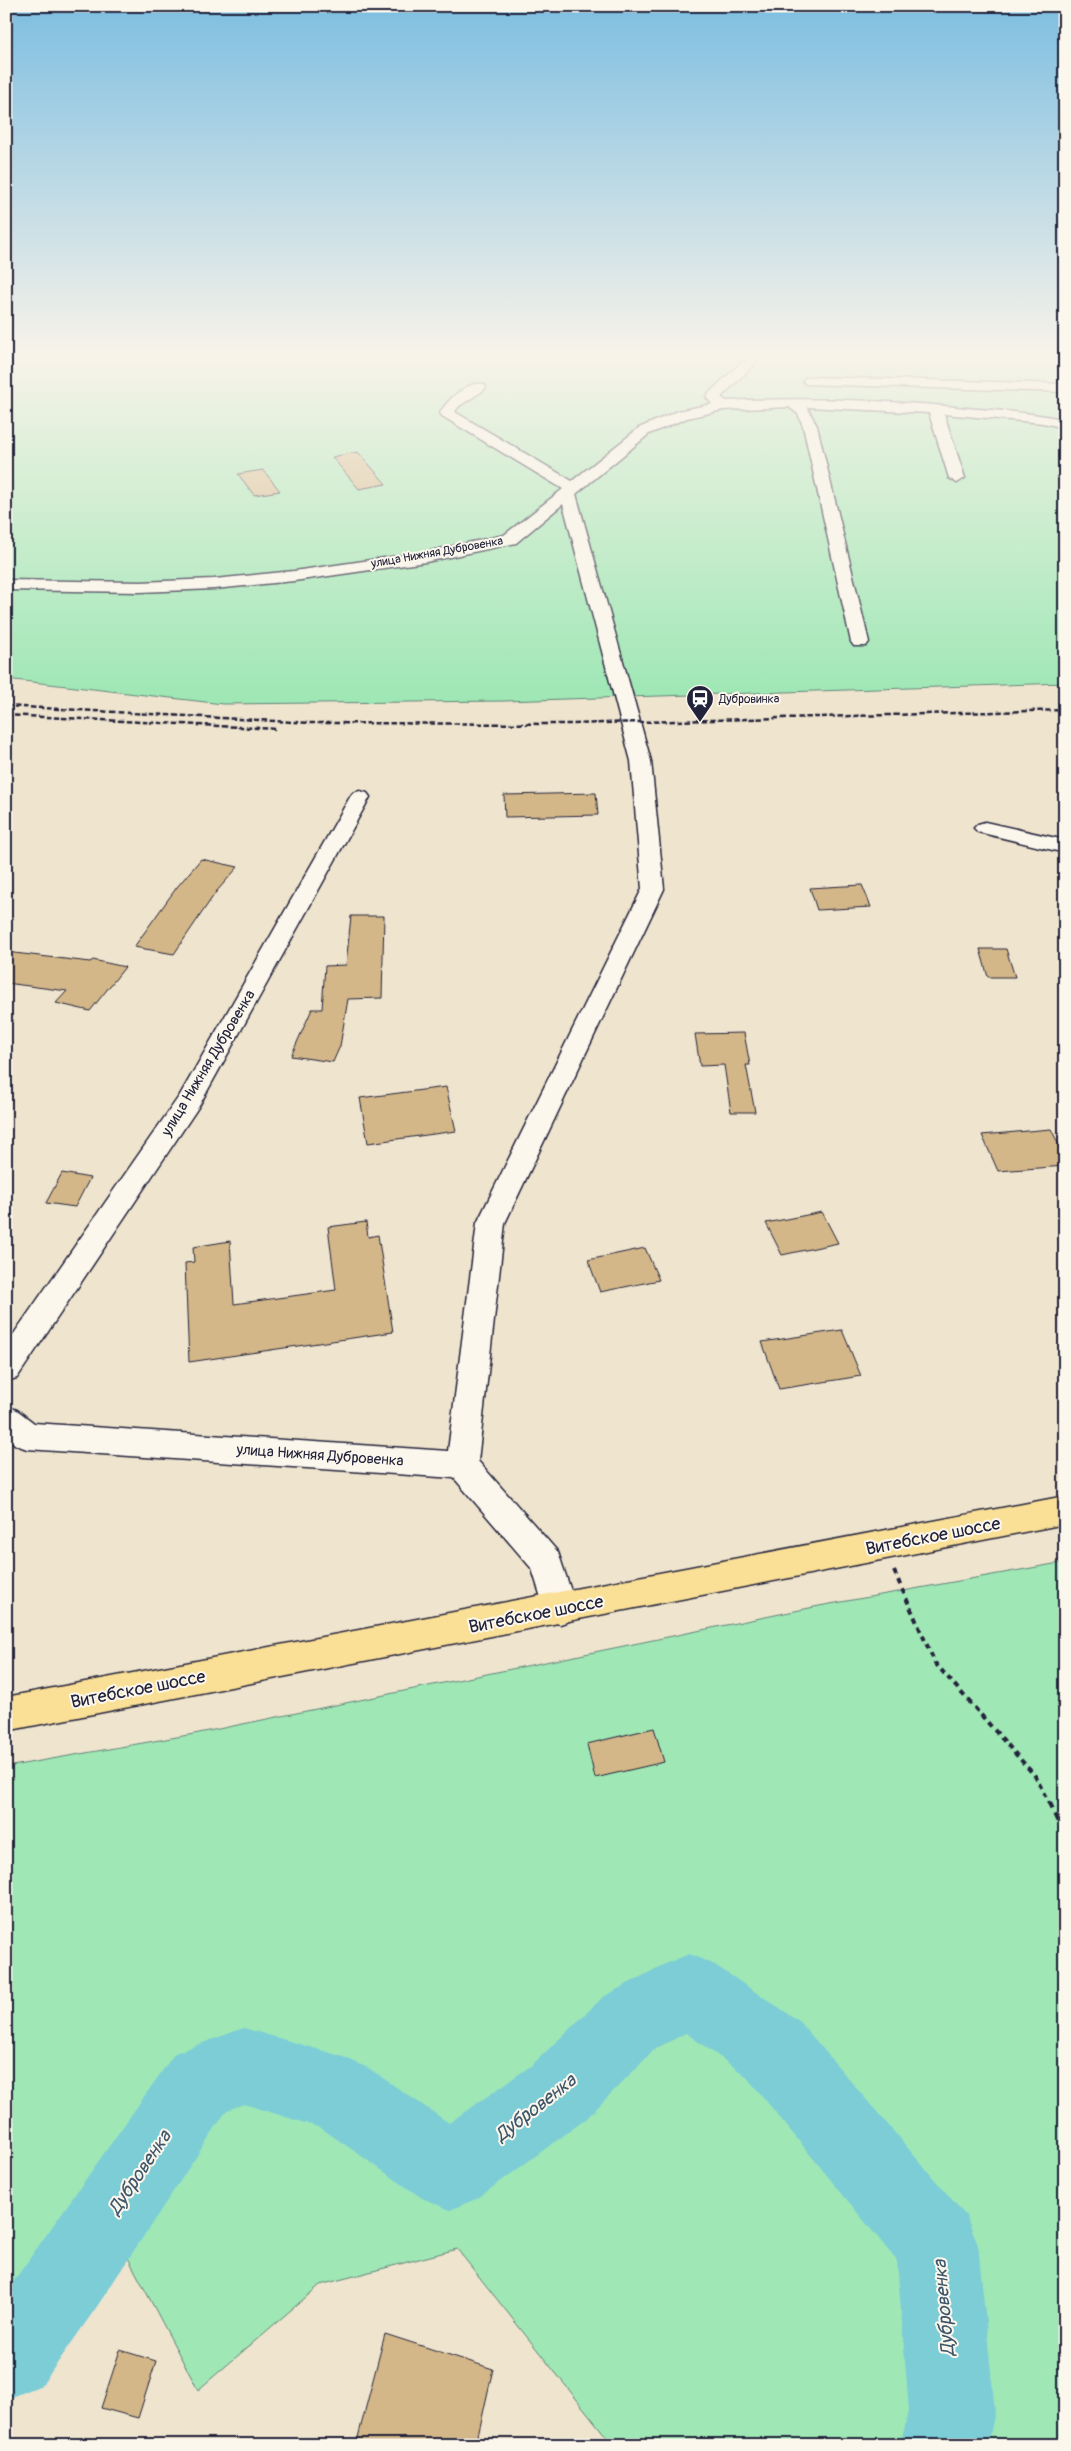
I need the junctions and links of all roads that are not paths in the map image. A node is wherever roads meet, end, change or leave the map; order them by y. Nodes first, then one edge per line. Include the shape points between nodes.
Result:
1 (532, 467) edge
2 (600, 467) edge
3 (820, 467) edge
4 (954, 467) edge
5 (957, 478) dead end
6 (571, 492) junction
7 (6, 585) edge
8 (860, 642) dead end
9 (360, 797) dead end
10 (985, 828) dead end
11 (1065, 847) edge
12 (6, 1368) edge
13 (6, 1418) edge
14 (462, 1465) junction
15 (1065, 1510) edge
16 (560, 1609) junction
17 (6, 1714) edge

1 - 6 street
2 - 6 street, улица Нижняя Дубровенка
3 - 8 street
4 - 5 street
6 - 7 street, улица Нижняя Дубровенка via 510,539 426,557 214,584 140,587
6 - 14 street via 642,761 653,889 490,1223
9 - 12 street, улица Нижняя Дубровенка via 190,1100
10 - 11 street
13 - 14 street, улица Нижняя Дубровенка via 27,1436
14 - 16 street via 546,1562
15 - 16 main road, Витебское шоссе
16 - 17 main road, Витебское шоссе

